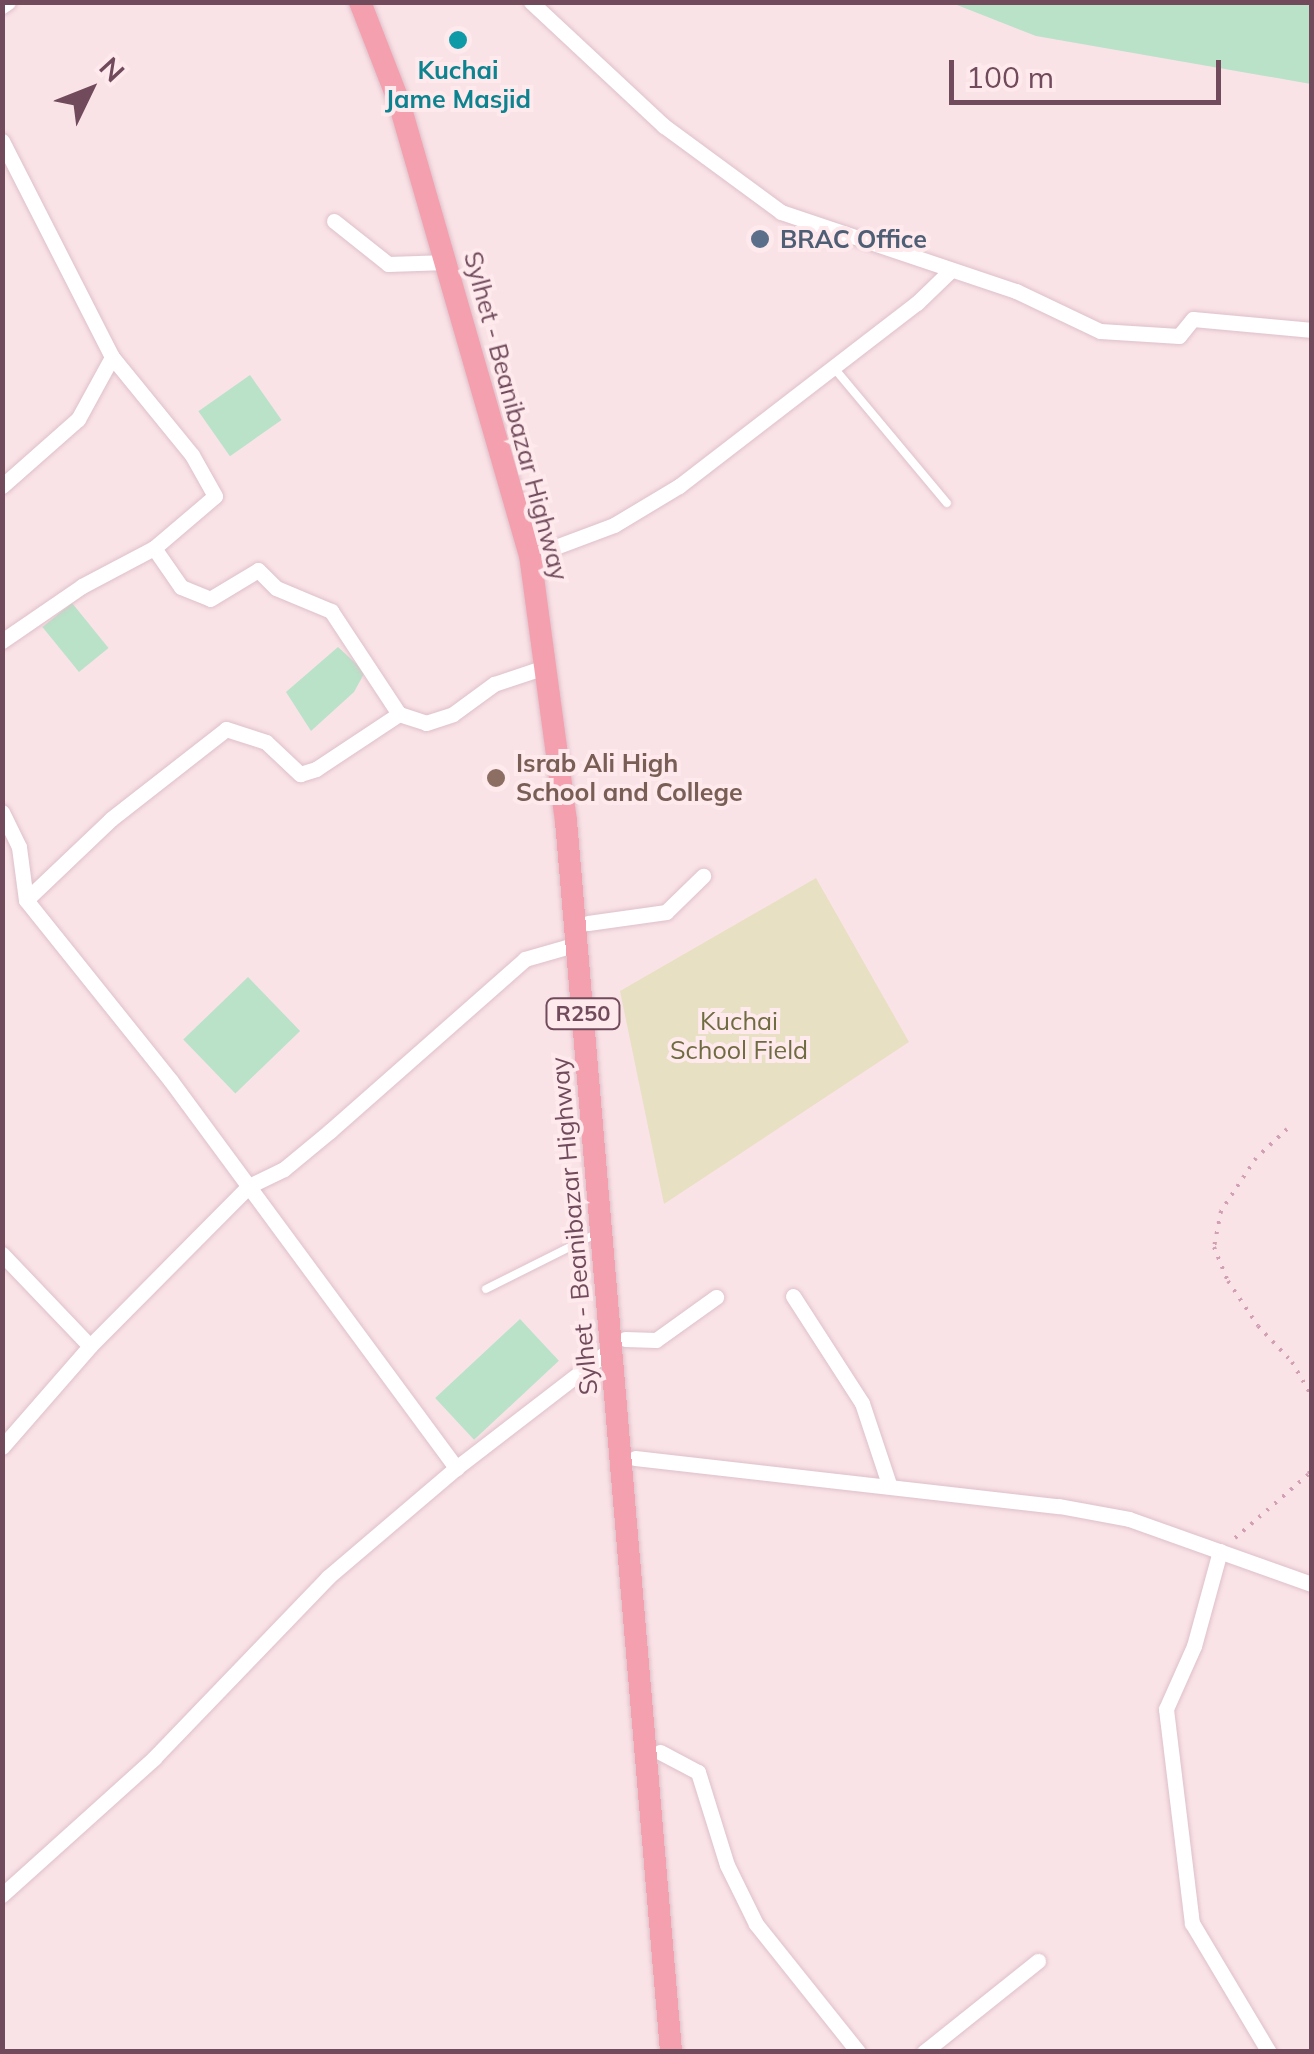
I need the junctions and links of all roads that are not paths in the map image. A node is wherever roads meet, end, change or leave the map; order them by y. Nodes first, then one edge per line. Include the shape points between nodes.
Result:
1 (360, 2) edge
2 (376, 2) edge
3 (531, 2) edge
4 (2, 142) edge
5 (334, 221) dead end
6 (448, 262) junction
7 (950, 270) junction
8 (1312, 330) edge
9 (112, 357) junction
10 (834, 368) junction
11 (2, 486) edge
12 (947, 503) dead end
13 (154, 548) junction
14 (542, 552) junction
15 (2, 641) edge
16 (545, 667) junction
17 (399, 714) junction
18 (2, 812) edge
19 (703, 876) dead end
20 (26, 900) junction
21 (582, 933) junction
22 (250, 1186) junction
23 (602, 1230) junction
24 (2, 1254) edge
25 (486, 1289) dead end
26 (793, 1296) dead end
27 (716, 1297) dead end
28 (619, 1343) junction
29 (90, 1346) junction
30 (2, 1447) edge
31 (635, 1458) junction
32 (456, 1468) junction
33 (889, 1484) junction
34 (1220, 1551) junction
35 (1312, 1584) edge
36 (660, 1752) junction
37 (2, 1895) edge
38 (1038, 1960) dead end
39 (671, 2052) edge
40 (684, 2052) edge
41 (858, 2052) edge
42 (924, 2052) edge
43 (1269, 2052) edge

1 - 6 main road, Sylhet - Beanibazar Highway / R250
2 - 14 main road, Sylhet - Beanibazar Highway / R250 via 423,134
3 - 7 street via 664,126 780,212
4 - 9 street
5 - 6 street via 388,264
6 - 16 main road, Sylhet - Beanibazar Highway / R250 via 530,556
7 - 8 street via 1056,306 1100,331 1179,336 1193,319
7 - 10 street
9 - 11 street via 78,419
9 - 13 street via 192,455 215,496
10 - 12 lane
10 - 14 street via 679,486 614,525
13 - 15 street via 82,586
13 - 17 street via 181,587 210,599 258,570 276,588 332,611
14 - 21 main road, Sylhet - Beanibazar Highway / R250
16 - 17 street via 494,684 453,714 426,723
16 - 21 main road, Sylhet - Beanibazar Highway / R250
17 - 20 street via 300,774 266,742 226,730 111,818
18 - 20 street via 20,847
19 - 21 street via 666,912
20 - 22 street
21 - 22 street via 526,959 284,1169
21 - 23 main road, Sylhet - Beanibazar Highway / R250
21 - 28 main road, Sylhet - Beanibazar Highway / R250
22 - 29 street
22 - 32 street
23 - 25 lane
23 - 28 main road, Sylhet - Beanibazar Highway / R250
24 - 29 street
26 - 33 street via 862,1403
27 - 28 street via 656,1340
28 - 31 main road, Sylhet - Beanibazar Highway / R250
28 - 32 street
28 - 39 main road, Sylhet - Beanibazar Highway / R250
29 - 30 street
31 - 33 street
31 - 36 main road, Sylhet - Beanibazar Highway / R250
32 - 37 street via 328,1578 154,1758
33 - 34 street via 1129,1519
34 - 35 street
34 - 43 street via 1194,1646 1166,1710 1192,1923
36 - 40 main road, Sylhet - Beanibazar Highway / R250
36 - 41 street via 698,1772 727,1865 756,1924
38 - 42 street

